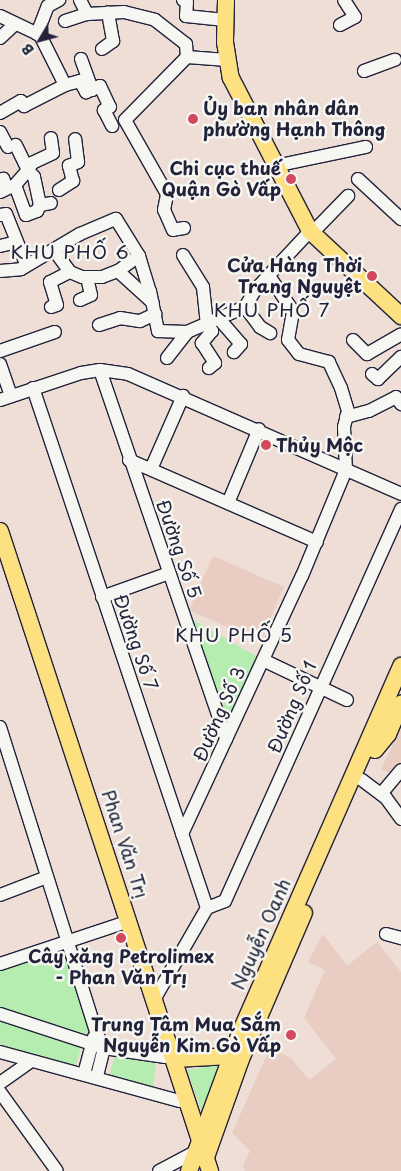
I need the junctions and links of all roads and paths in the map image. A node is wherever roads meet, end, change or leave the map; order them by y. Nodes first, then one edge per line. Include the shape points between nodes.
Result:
1 (59, 0) edge
2 (80, 0) edge
3 (183, 0) edge
4 (226, 0) edge
5 (344, 0) edge
6 (108, 12) junction
7 (87, 14) junction
8 (0, 16) edge
9 (225, 20) junction
10 (65, 21) dead end
11 (14, 25) junction
12 (340, 25) dead end
13 (37, 34) junction
14 (0, 38) edge
15 (102, 49) dead end
16 (188, 57) junction
17 (80, 59) dead end
18 (227, 60) junction
19 (395, 60) dead end
20 (364, 71) dead end
21 (65, 85) junction
22 (92, 90) junction
23 (0, 113) edge
24 (112, 126) dead end
25 (0, 132) edge
26 (51, 138) dead end
27 (75, 139) dead end
28 (366, 147) dead end
29 (275, 166) junction
30 (28, 170) junction
31 (358, 180) dead end
32 (6, 186) edge
33 (59, 190) dead end
34 (348, 196) dead end
35 (3, 219) edge
36 (401, 219) edge
37 (184, 228) dead end
38 (311, 232) junction
39 (17, 242) junction
40 (0, 246) edge
41 (54, 250) junction
42 (183, 255) dead end
43 (139, 256) junction
44 (26, 264) junction
45 (0, 271) edge
46 (70, 272) junction
47 (118, 272) junction
48 (269, 276) junction
49 (87, 277) junction
50 (80, 300) dead end
51 (51, 307) dead end
52 (245, 307) junction
53 (154, 309) junction
54 (401, 316) edge
55 (220, 320) junction
56 (99, 325) dead end
57 (207, 325) junction
58 (55, 332) dead end
59 (187, 332) junction
60 (270, 332) dead end
61 (401, 334) edge
62 (353, 340) dead end
63 (0, 351) edge
64 (234, 352) dead end
65 (401, 357) edge
66 (167, 358) dead end
67 (0, 364) edge
68 (369, 365) junction
69 (209, 368) dead end
70 (100, 370) junction
71 (33, 388) junction
72 (183, 396) junction
73 (5, 398) edge
74 (401, 404) edge
75 (346, 417) junction
76 (259, 430) junction
77 (129, 460) junction
78 (151, 469) junction
79 (346, 470) junction
80 (401, 494) edge
81 (228, 503) junction
82 (401, 509) edge
83 (0, 531) edge
84 (317, 542) junction
85 (2, 555) edge
86 (169, 573) junction
87 (102, 597) junction
88 (401, 654) edge
89 (262, 660) junction
90 (401, 666) edge
91 (401, 686) edge
92 (319, 687) junction
93 (347, 700) dead end
94 (401, 704) edge
95 (380, 723) junction
96 (0, 730) edge
97 (226, 739) junction
98 (370, 747) junction
99 (401, 770) edge
100 (362, 780) junction
101 (381, 794) junction
102 (401, 819) edge
103 (182, 834) junction
104 (47, 877) junction
105 (0, 895) edge
106 (206, 908) junction
107 (125, 922) junction
108 (386, 934) dead end
109 (401, 938) edge
110 (67, 941) junction
111 (0, 964) edge
112 (155, 998) junction
113 (0, 1014) edge
114 (98, 1042) junction
115 (0, 1052) edge
116 (230, 1056) junction
117 (170, 1058) junction
118 (31, 1061) junction
119 (90, 1076) junction
120 (0, 1083) edge
121 (0, 1092) edge
122 (179, 1101) junction
123 (202, 1162) edge
124 (57, 1171) edge
125 (159, 1171) edge
126 (189, 1171) edge

1 - 13 street via 48,6
2 - 7 street
3 - 9 street via 187,2 186,16
4 - 9 main road
5 - 12 street via 355,17
6 - 7 street
6 - 15 street via 113,41
6 - 16 street via 154,20 186,44
7 - 10 street
8 - 11 street
9 - 18 main road
11 - 13 street
11 - 14 street
13 - 21 street via 46,44
16 - 18 street
16 - 37 street via 125,120 167,194 164,210 173,230
17 - 22 street
18 - 29 main road via 240,100
19 - 20 street
21 - 22 street via 80,81 86,92
21 - 23 street via 24,106 21,101 7,106
22 - 24 street via 100,86 110,107 104,110
25 - 30 street
26 - 30 street via 53,153 32,163
27 - 33 street via 78,162 69,166 73,181
28 - 29 street
29 - 38 main road
30 - 32 street
30 - 32 street via 34,176 45,204 37,211 26,215
31 - 36 street
34 - 38 street
35 - 39 street
38 - 48 street
38 - 54 main road
39 - 40 street
39 - 44 street
41 - 43 street via 116,219
41 - 44 street
41 - 46 street
42 - 57 street via 203,287
43 - 47 street
43 - 53 street
44 - 45 street via 21,269
46 - 49 street
46 - 51 street via 50,282 57,305
47 - 49 street
47 - 53 street
48 - 52 street
48 - 75 street via 293,311 288,340 299,354 329,362 342,388 348,411
49 - 50 street via 90,295
52 - 55 street
52 - 60 street via 260,327
53 - 56 street via 140,321 120,318
53 - 59 street via 158,331
55 - 57 street
55 - 64 street via 241,344
57 - 59 street
57 - 69 street via 212,331 202,343 215,363
58 - 63 street
59 - 66 street
61 - 68 street
62 - 68 street
65 - 68 street via 378,380
67 - 73 street
70 - 71 street
70 - 72 street via 128,374
70 - 77 street, Đường Số 5
71 - 73 street
71 - 87 street, Đường Số 7
72 - 76 street
72 - 78 street
74 - 75 street via 396,397 369,411
75 - 79 street
76 - 79 street
76 - 81 street
77 - 78 street
77 - 86 street, Đường Số 5
78 - 81 street
79 - 80 street
79 - 84 street, Đường Số 3
81 - 84 street
82 - 92 street, Đường Số 1
83 - 85 main road, Phan Văn Trị
84 - 89 street, Đường Số 3
85 - 107 main road, Phan Văn Trị
86 - 87 street
86 - 97 street, Đường Số 5
87 - 103 street, Đường Số 7
88 - 98 main road, Nguyễn Oanh via 372,720
89 - 92 street
89 - 97 street, Đường Số 3
90 - 95 main road
91 - 95 main road
92 - 93 street
92 - 106 street, Đường Số 1 via 224,901
94 - 98 main road, Nguyễn Oanh via 388,734
95 - 98 main road, Nguyễn Oanh
96 - 104 street
97 - 103 street, Đường Số 3
98 - 100 main road, Nguyễn Oanh
98 - 116 main road, Nguyễn Oanh
99 - 101 street
100 - 101 street
100 - 123 main road, Nguyễn Oanh via 241,1059
101 - 102 street
103 - 106 street, Đường Số 7
104 - 105 street
104 - 110 street
106 - 112 street
107 - 110 street
107 - 112 main road, Phan Văn Trị
107 - 117 main road, Phan Văn Trị
108 - 109 street
110 - 111 street
110 - 114 street
112 - 117 main road, Phan Văn Trị
113 - 114 street
114 - 117 street
114 - 119 street
115 - 118 street
116 - 117 main road
116 - 123 main road, Nguyễn Oanh
117 - 122 main road, Phan Văn Trị
117 - 123 main road, Phan Văn Trị
118 - 119 street
118 - 120 street
119 - 122 street
121 - 124 street
122 - 123 main road, Phan Văn Trị
123 - 125 street
123 - 126 main road, Nguyễn Oanh

